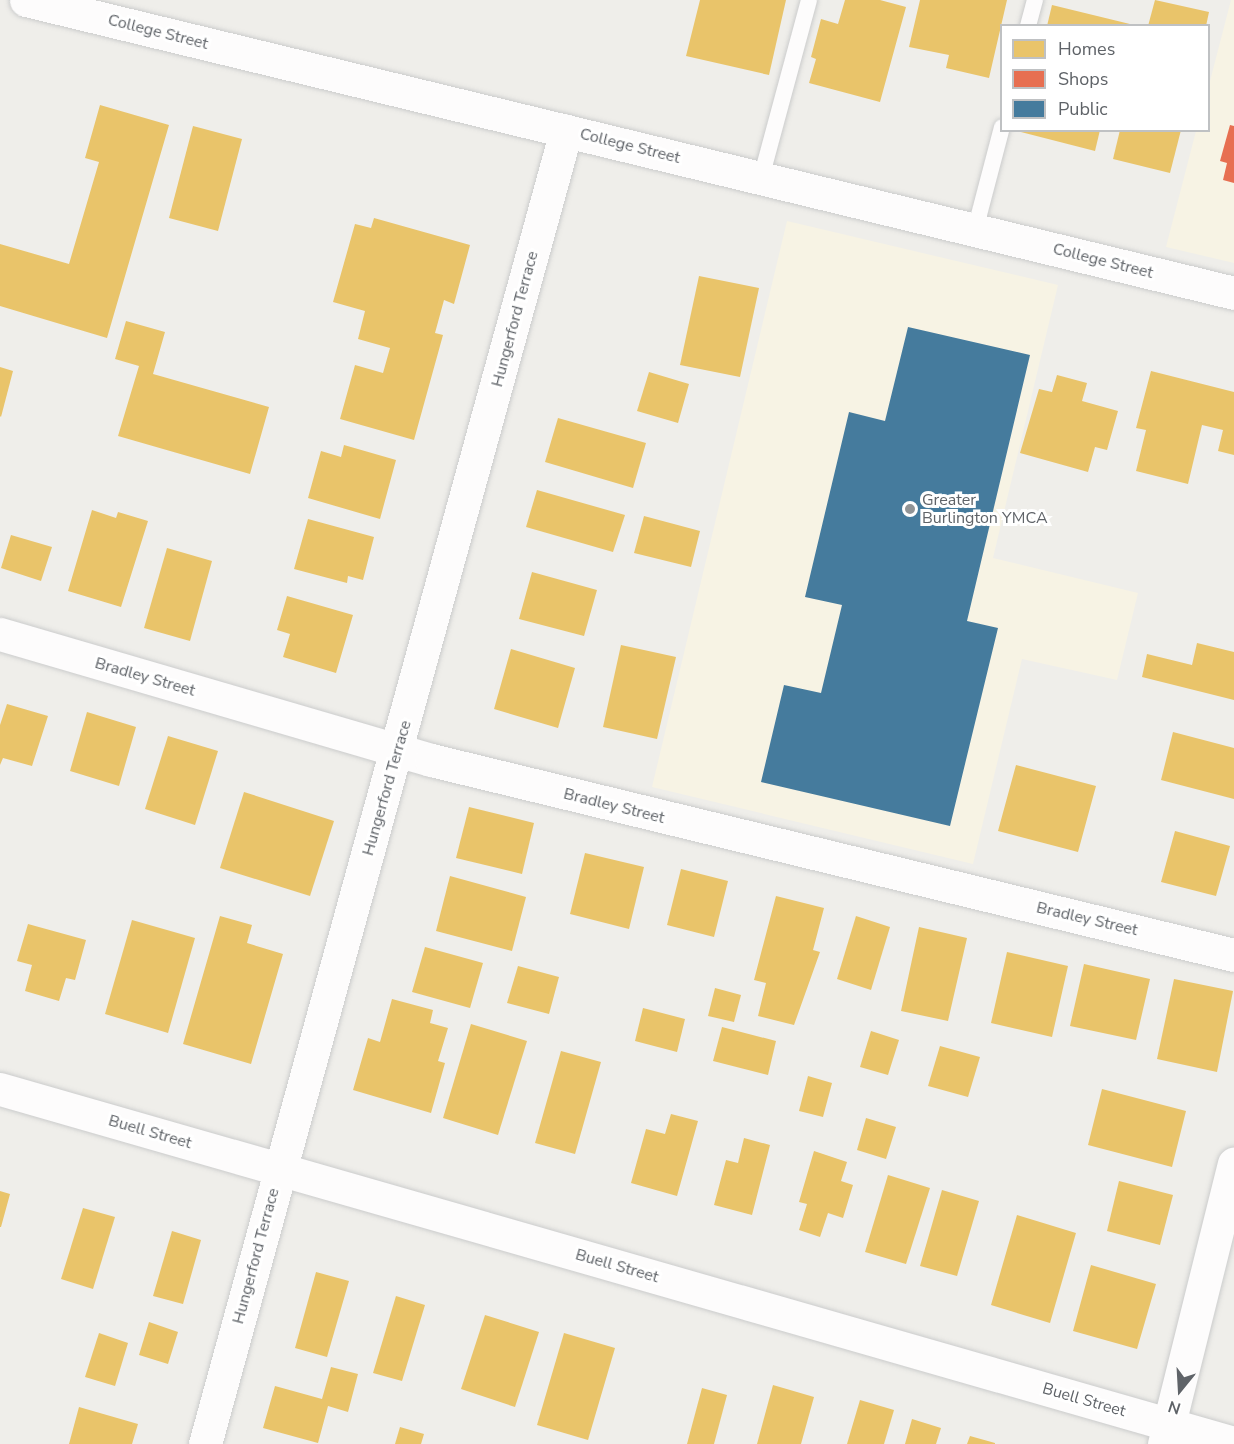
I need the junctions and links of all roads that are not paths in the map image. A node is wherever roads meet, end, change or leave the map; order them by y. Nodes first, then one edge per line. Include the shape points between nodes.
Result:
1 (26, 0) edge
2 (809, 0) edge
3 (1035, 0) edge
4 (1029, 24) edge
5 (566, 131) junction
6 (1001, 132) edge
7 (761, 178) junction
8 (975, 230) junction
9 (1234, 293) edge
10 (0, 634) edge
11 (398, 751) junction
12 (1234, 955) edge
13 (0, 1089) edge
14 (1234, 1164) edge
15 (280, 1169) junction
16 (1166, 1434) edge
17 (1234, 1443) edge
18 (205, 1444) edge

1 - 5 street, College Street
2 - 7 lane
3 - 4 lane
5 - 7 street, College Street
5 - 11 street, Hungerford Terrace
6 - 8 lane
7 - 8 street, College Street
8 - 9 street, College Street
10 - 11 street, Bradley Street
11 - 12 street, Bradley Street
11 - 15 street, Hungerford Terrace
13 - 15 street, Buell Street
14 - 16 street
15 - 16 street, Buell Street
15 - 18 street, Hungerford Terrace
16 - 17 street, Buell Street

